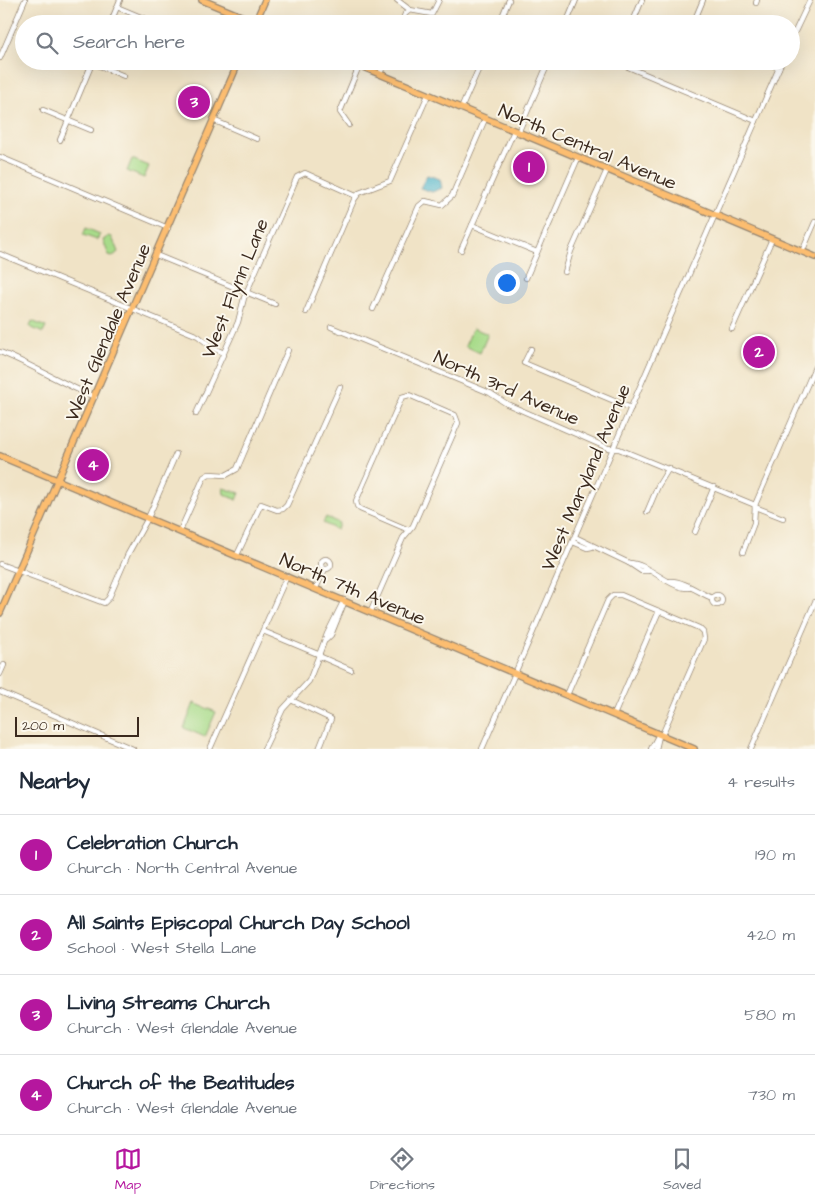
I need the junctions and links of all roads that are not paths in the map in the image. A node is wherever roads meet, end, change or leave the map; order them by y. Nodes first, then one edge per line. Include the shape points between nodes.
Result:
1 (25, 0) edge
2 (120, 0) edge
3 (202, 0) edge
4 (265, 0) edge
5 (397, 0) edge
6 (439, 0) edge
7 (509, 0) edge
8 (576, 0) edge
9 (642, 0) edge
10 (703, 0) edge
11 (809, 1) edge
12 (117, 7) junction
13 (410, 10) junction
14 (19, 15) edge
15 (114, 15) edge
16 (136, 15) edge
17 (238, 15) edge
18 (260, 15) edge
19 (405, 15) edge
20 (503, 15) edge
21 (570, 15) edge
22 (636, 15) edge
23 (697, 15) edge
24 (800, 20) edge
25 (15, 23) edge
26 (0, 58) edge
27 (90, 70) edge
28 (111, 70) edge
29 (234, 70) edge
30 (357, 70) edge
31 (370, 70) edge
32 (382, 70) edge
33 (478, 70) edge
34 (546, 70) edge
35 (636, 70) edge
36 (778, 70) edge
37 (380, 74) junction
38 (124, 76) dead end
39 (428, 95) junction
40 (461, 109) junction
41 (43, 110) dead end
42 (485, 119) junction
43 (68, 120) junction
44 (213, 120) junction
45 (756, 121) junction
46 (349, 125) dead end
47 (91, 130) dead end
48 (516, 132) junction
49 (60, 140) dead end
50 (257, 140) dead end
51 (0, 157) edge
52 (578, 158) junction
53 (607, 170) junction
54 (356, 196) junction
55 (715, 216) junction
56 (815, 222) edge
57 (472, 225) junction
58 (168, 228) junction
59 (772, 239) junction
60 (461, 250) dead end
61 (537, 252) junction
62 (802, 252) junction
63 (0, 254) edge
64 (156, 255) junction
65 (815, 257) edge
66 (565, 272) dead end
67 (526, 278) dead end
68 (247, 292) junction
69 (276, 304) dead end
70 (133, 309) junction
71 (373, 310) dead end
72 (306, 312) dead end
73 (331, 327) dead end
74 (732, 329) dead end
75 (530, 349) dead end
76 (288, 350) dead end
77 (0, 352) edge
78 (224, 353) junction
79 (815, 367) edge
80 (340, 386) dead end
81 (95, 397) junction
82 (631, 408) junction
83 (196, 414) dead end
84 (614, 448) junction
85 (176, 454) dead end
86 (0, 456) edge
87 (669, 468) junction
88 (59, 481) junction
89 (714, 487) junction
90 (755, 506) junction
91 (647, 512) dead end
92 (148, 518) junction
93 (783, 518) dead end
94 (409, 530) junction
95 (180, 531) junction
96 (695, 532) dead end
97 (574, 540) junction
98 (743, 552) dead end
99 (237, 555) junction
100 (0, 564) edge
101 (324, 569) dead end
102 (19, 571) junction
103 (287, 576) junction
104 (316, 588) junction
105 (712, 598) dead end
106 (344, 600) junction
107 (815, 602) edge
108 (371, 611) junction
109 (659, 611) junction
110 (0, 614) edge
111 (263, 631) junction
112 (320, 655) junction
113 (4, 666) dead end
114 (351, 670) dead end
115 (516, 673) junction
116 (0, 674) edge
117 (0, 692) edge
118 (567, 694) junction
119 (291, 700) junction
120 (614, 715) junction
121 (660, 734) junction
122 (134, 749) edge
123 (210, 749) edge
124 (264, 749) edge
125 (319, 749) edge
126 (482, 749) edge
127 (651, 749) edge
128 (656, 749) edge
129 (694, 749) edge
130 (751, 749) edge

1 - 14 street
2 - 12 street
3 - 17 main road
4 - 18 main road
5 - 13 street
6 - 13 street via 431,14
7 - 20 street
8 - 21 street
9 - 22 street
10 - 23 street
11 - 24 street
12 - 15 street
12 - 16 street
13 - 19 street
25 - 26 street
27 - 43 street
28 - 38 street
29 - 44 main road, West Glendale Avenue
30 - 46 street via 340,112
31 - 37 main road, North Central Avenue
32 - 37 street
33 - 40 street
34 - 48 street
35 - 45 street
36 - 45 street, West Maryland Avenue
37 - 39 main road, North Central Avenue
39 - 40 main road, North Central Avenue
39 - 54 street via 390,181
40 - 42 main road, North Central Avenue
41 - 43 street
42 - 48 main road, North Central Avenue
42 - 71 street via 448,200 442,204 425,201 419,206
43 - 47 street
43 - 49 street
44 - 50 street
44 - 58 main road, West Glendale Avenue
45 - 55 street, West Maryland Avenue
48 - 52 main road, North Central Avenue
48 - 57 street
51 - 58 street
52 - 53 main road, North Central Avenue
52 - 61 street
53 - 55 main road, North Central Avenue
53 - 66 street
54 - 68 street, West Flynn Lane via 305,174 297,177
54 - 72 street
55 - 59 main road, North Central Avenue
55 - 82 street, West Maryland Avenue
56 - 62 street
57 - 60 street
57 - 61 street
58 - 64 main road, West Glendale Avenue
59 - 62 main road, North Central Avenue
59 - 74 street
61 - 67 street
62 - 65 main road, North Central Avenue
63 - 70 street
64 - 68 street
64 - 70 main road, West Glendale Avenue
68 - 69 street
68 - 78 street, West Flynn Lane
70 - 78 street via 198,336
70 - 81 main road, West Glendale Avenue
73 - 84 street, North 3rd Avenue
75 - 82 street via 524,363
76 - 95 street via 237,468 228,475 209,474 204,477
77 - 81 street
78 - 83 street, West Flynn Lane
79 - 90 street
80 - 99 street via 287,505 283,510 277,510 261,504
81 - 88 main road, West Glendale Avenue
82 - 84 street, West Maryland Avenue
84 - 87 street, North 3rd Avenue
84 - 97 street, West Maryland Avenue
85 - 92 street
86 - 88 main road, North 7th Avenue
87 - 89 street, North 3rd Avenue
87 - 91 street
88 - 92 main road, North 7th Avenue
88 - 102 main road, West Glendale Avenue
89 - 90 street, North 3rd Avenue
89 - 96 street
90 - 93 street, North 3rd Avenue
90 - 98 street via 754,523
92 - 95 main road, North 7th Avenue
92 - 102 street via 104,603
94 - 94 street via 458,419 404,395 357,506
94 - 108 street
95 - 99 main road, North 7th Avenue
97 - 105 street via 590,543 592,547
97 - 115 street, West Maryland Avenue
99 - 103 main road, North 7th Avenue
100 - 102 street
101 - 104 street
102 - 110 main road, West Glendale Avenue
103 - 104 main road, North 7th Avenue
103 - 111 street
104 - 106 main road, North 7th Avenue
106 - 108 main road, North 7th Avenue
106 - 112 street
107 - 130 street
108 - 115 main road, North 7th Avenue
109 - 118 street via 615,594 608,600
109 - 120 street
109 - 121 street via 703,632 704,639
111 - 112 street
111 - 123 street
112 - 114 street
112 - 119 street via 307,683
113 - 116 street
115 - 118 main road, North 7th Avenue
115 - 126 street, West Maryland Avenue
117 - 122 street
118 - 120 main road, North 7th Avenue
119 - 124 street
119 - 125 street via 331,719
120 - 121 main road, North 7th Avenue
121 - 127 street
121 - 128 street
121 - 129 main road, North 7th Avenue

